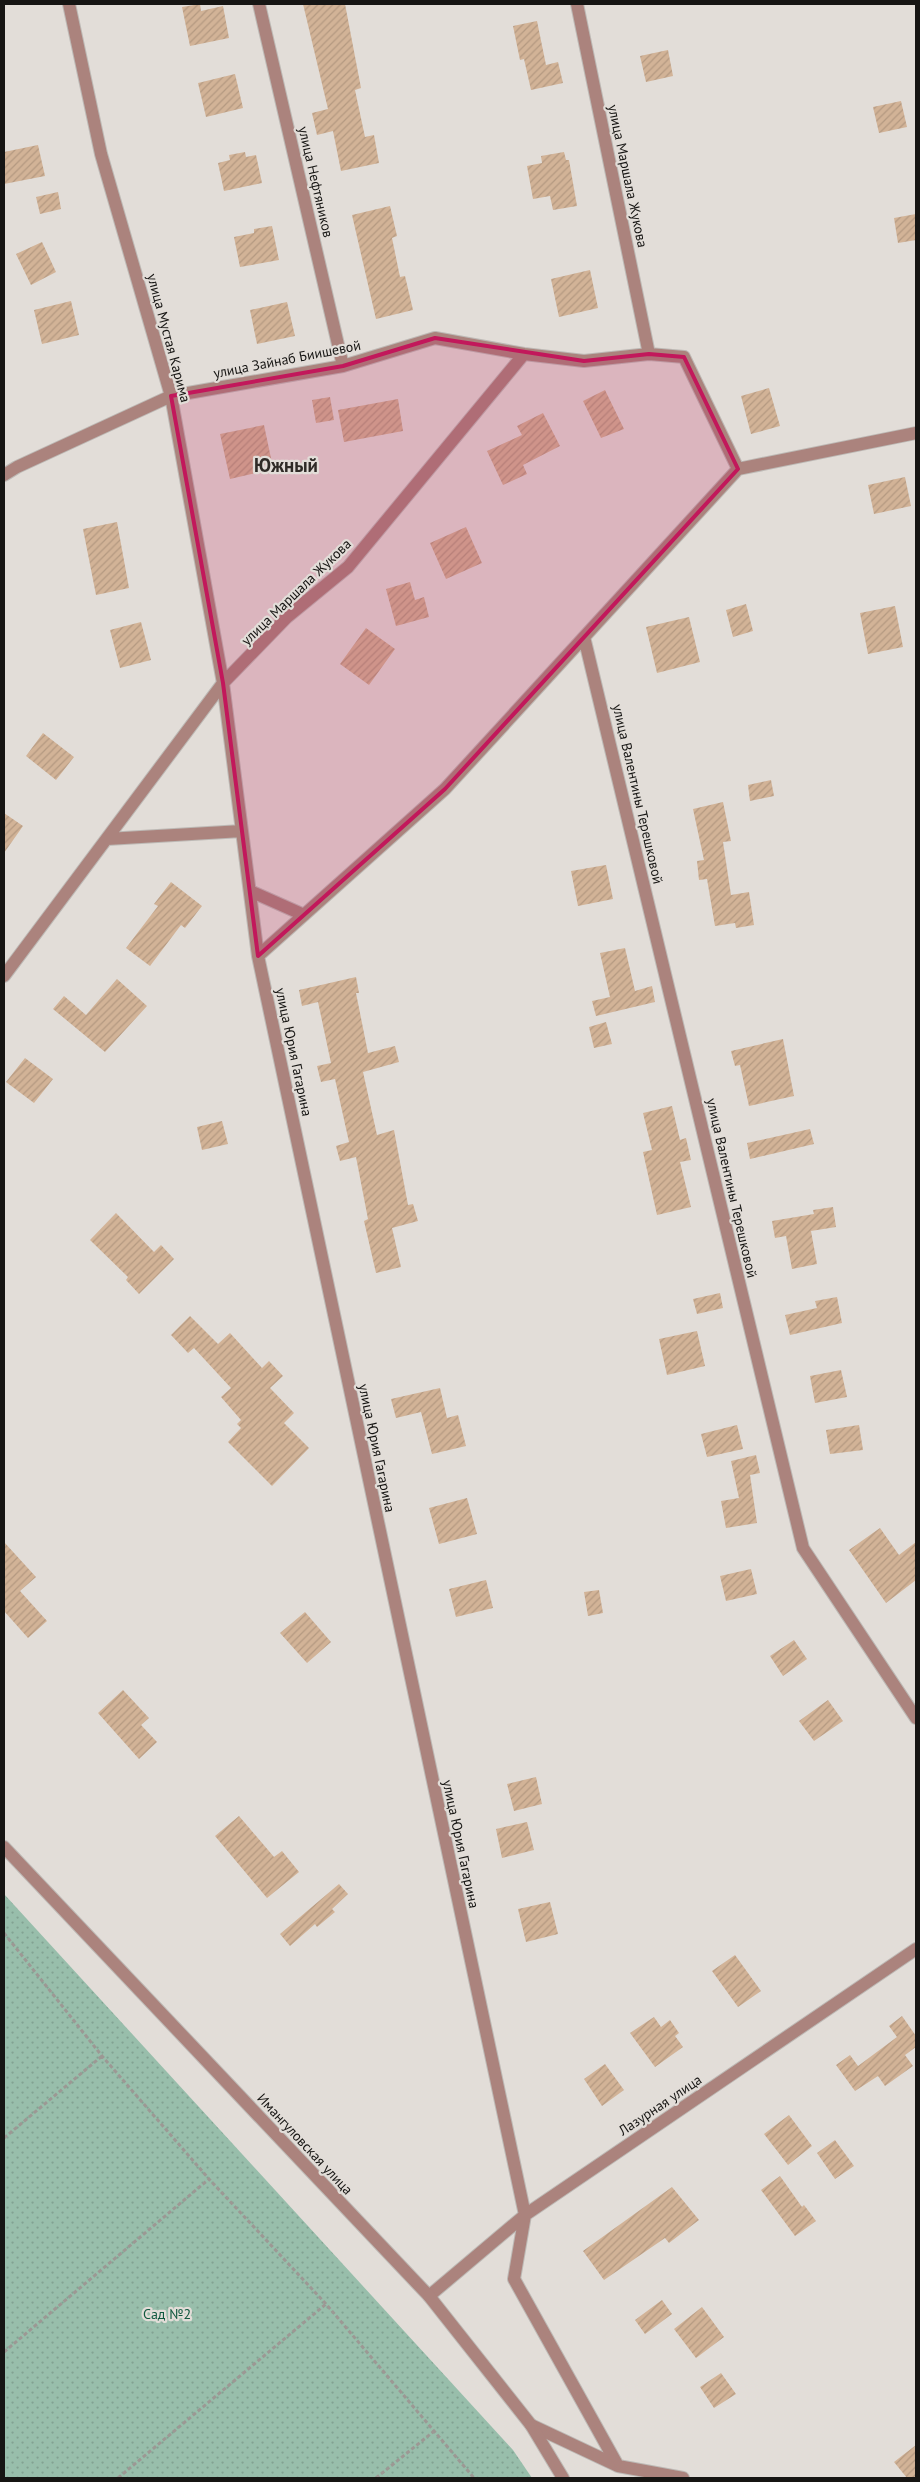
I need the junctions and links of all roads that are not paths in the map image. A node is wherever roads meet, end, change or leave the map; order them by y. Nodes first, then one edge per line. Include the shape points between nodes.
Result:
1 (69, 4) edge
2 (260, 4) edge
3 (577, 4) edge
4 (524, 354) junction
5 (649, 354) junction
6 (343, 366) junction
7 (171, 396) junction
8 (916, 433) edge
9 (738, 469) junction
10 (4, 476) edge
11 (584, 637) junction
12 (223, 683) junction
13 (242, 831) junction
14 (107, 838) junction
15 (250, 891) junction
16 (304, 915) junction
17 (258, 956) junction
18 (4, 976) edge
19 (916, 1718) edge
20 (4, 1847) edge
21 (916, 1949) edge
22 (525, 2215) junction
23 (429, 2296) junction
24 (531, 2425) junction
25 (618, 2466) junction
26 (563, 2478) edge
27 (683, 2478) edge

1 - 7 street, улица Мустая Карима via 101,154
2 - 6 street, улица Нефтяников
3 - 5 street, улица Маршала Жукова
4 - 5 street, улица Зайнаб Биишевой via 584,361
4 - 6 street, улица Зайнаб Биишевой via 435,338
4 - 12 street, улица Маршала Жукова via 348,567 287,617
5 - 9 street, улица Зайнаб Биишевой via 684,357
6 - 7 street, улица Зайнаб Биишевой
7 - 10 street, улица Зайнаб Биишевой via 17,467
7 - 12 street, улица Мустая Карима
8 - 9 street
9 - 11 street
11 - 16 street via 446,789
11 - 19 street, улица Валентины Терешковой via 803,1548
12 - 13 street, улица Юрия Гагарина
12 - 14 street, улица Маршала Жукова
13 - 14 street
13 - 15 street, улица Юрия Гагарина
14 - 18 street, улица Маршала Жукова
15 - 16 street
15 - 17 street, улица Юрия Гагарина
16 - 17 street
17 - 22 street, улица Юрия Гагарина
20 - 23 street, Имангуловская улица
21 - 22 street, Лазурная улица
22 - 23 street, Лазурная улица
22 - 25 street via 514,2279
23 - 24 street, Имангуловская улица
24 - 25 street
24 - 26 street, Имангуловская улица
25 - 27 street

